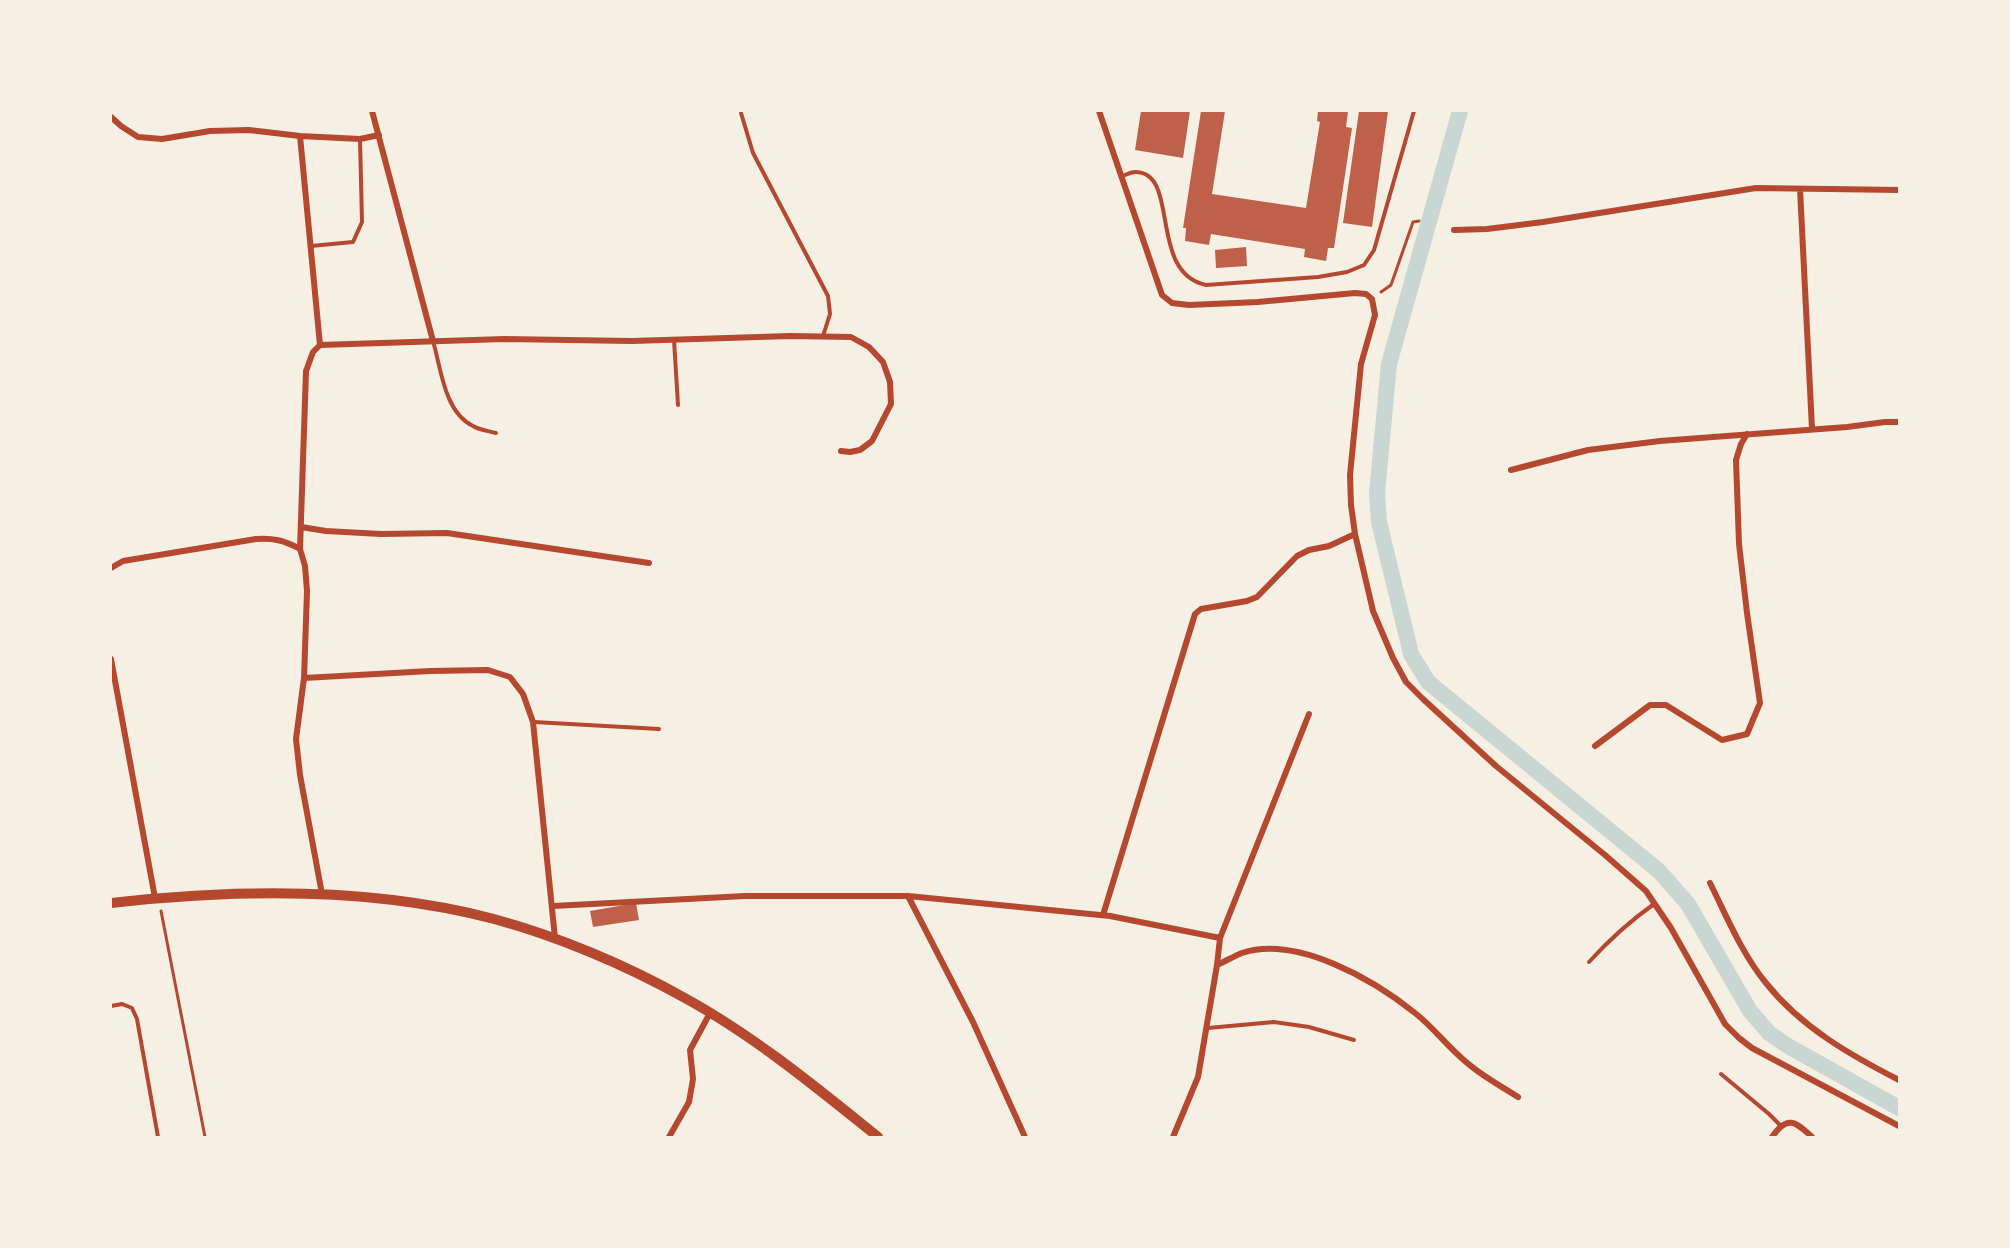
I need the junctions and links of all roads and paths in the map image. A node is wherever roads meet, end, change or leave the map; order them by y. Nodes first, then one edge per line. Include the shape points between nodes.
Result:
1 (372, 111) edge
2 (1099, 111) edge
3 (1414, 111) edge
4 (741, 113) dead end
5 (111, 117) edge
6 (379, 135) junction
7 (300, 136) junction
8 (360, 139) junction
9 (1120, 177) junction
10 (1800, 189) junction
11 (1899, 190) edge
12 (1419, 220) dead end
13 (1454, 230) dead end
14 (311, 246) junction
15 (1372, 299) junction
16 (823, 336) junction
17 (674, 340) junction
18 (433, 341) junction
19 (320, 345) junction
20 (678, 405) dead end
21 (1899, 422) edge
22 (1812, 429) junction
23 (496, 433) dead end
24 (1747, 434) junction
25 (840, 451) dead end
26 (1511, 470) dead end
27 (301, 527) junction
28 (1355, 534) junction
29 (300, 549) junction
30 (649, 563) dead end
31 (111, 568) edge
32 (111, 659) edge
33 (304, 678) junction
34 (1309, 714) dead end
35 (533, 722) junction
36 (659, 729) dead end
37 (1595, 746) dead end
38 (1710, 883) dead end
39 (322, 894) junction
40 (908, 896) junction
41 (157, 898) junction
42 (111, 903) edge
43 (1654, 904) junction
44 (553, 906) junction
45 (1103, 915) junction
46 (555, 938) junction
47 (1220, 938) junction
48 (1589, 962) dead end
49 (1218, 965) junction
50 (111, 1006) edge
51 (710, 1013) junction
52 (1208, 1028) junction
53 (1354, 1040) dead end
54 (1721, 1074) dead end
55 (1899, 1080) edge
56 (1518, 1097) dead end
57 (1780, 1125) junction
58 (1899, 1126) edge
59 (158, 1137) edge
60 (205, 1137) edge
61 (669, 1137) edge
62 (878, 1137) edge
63 (1025, 1137) edge
64 (1173, 1137) edge
65 (1772, 1137) edge
66 (1812, 1137) edge

1 - 6 street
2 - 9 street
3 - 9 lane via 1374,249 1364,265 1347,272 1197,283 1176,260 1158,184 1151,176 1136,172
4 - 16 lane via 753,153 828,296 830,314
5 - 7 street via 138,137 162,139 210,131 249,130
6 - 8 street
6 - 18 street
7 - 8 street
7 - 14 street
8 - 14 lane via 362,222 353,242
9 - 15 street via 1162,295 1172,303 1258,302 1355,293
10 - 11 street
10 - 13 street via 1756,188 1543,222
10 - 22 street
12 - 15 path via 1413,222 1391,285
14 - 19 street
15 - 28 street via 1376,315 1361,364 1350,475
16 - 17 street
16 - 25 street via 850,337 869,346 884,362 890,382 891,404 873,441 860,450
17 - 18 street
17 - 20 lane
18 - 19 street
18 - 23 lane via 447,394 457,414 473,426
19 - 27 street via 306,371
21 - 22 street
22 - 24 street
24 - 26 street via 1588,450
24 - 37 street via 1736,460 1739,544 1760,704 1747,734 1722,740 1666,705 1650,705
27 - 29 street
27 - 30 street via 381,534 447,533
28 - 43 street via 1373,610 1406,682 1496,766 1636,882
28 - 45 street via 1297,556 1252,599 1201,609 1195,614
29 - 31 street via 285,541 256,539 123,561
29 - 33 street via 308,591
32 - 41 street
33 - 35 street via 488,670 510,677 523,694
33 - 39 street via 296,739
34 - 47 street
35 - 36 lane
35 - 44 street
38 - 55 street via 1750,961 1784,1004 1844,1050
39 - 41 main road via 235,893
39 - 46 main road via 443,909 494,919
40 - 44 street via 745,896
40 - 45 street
40 - 63 street
41 - 42 main road
41 - 60 path
43 - 48 lane via 1627,924
43 - 58 street via 1725,1024 1739,1038
44 - 46 street
45 - 47 street
46 - 51 main road via 612,962
47 - 49 street
49 - 52 street
49 - 56 street via 1243,953 1268,949 1298,952 1358,974 1417,1014 1466,1063
50 - 59 lane via 122,1004 132,1008 137,1019
51 - 61 street via 690,1050 693,1079 689,1102
51 - 62 main road via 801,1076
52 - 53 lane via 1274,1022
52 - 64 street via 1198,1077
54 - 57 lane
57 - 65 street
57 - 66 street via 1794,1123

